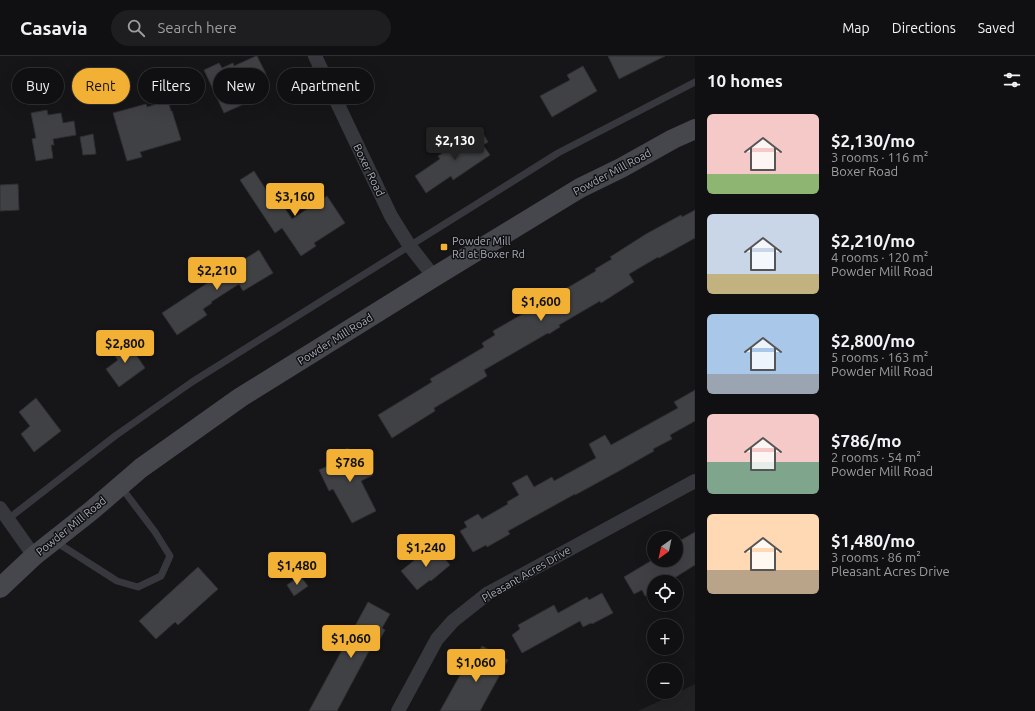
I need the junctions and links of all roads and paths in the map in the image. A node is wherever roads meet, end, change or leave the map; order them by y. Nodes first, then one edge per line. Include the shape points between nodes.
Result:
1 (315, 56) edge
2 (695, 82) edge
3 (695, 129) edge
4 (409, 245) junction
5 (434, 277) junction
6 (695, 481) edge
7 (120, 486) junction
8 (4, 514) edge
9 (54, 540) junction
10 (34, 556) junction
11 (0, 588) edge
12 (398, 711) edge

1 - 4 street, Boxer Road via 392,216
2 - 4 lane via 558,153
3 - 5 main road, Powder Mill Road via 580,188
4 - 5 street, Boxer Road
4 - 8 lane via 192,382
5 - 7 main road, Powder Mill Road via 241,397 141,468
6 - 12 street, Pleasant Acres Drive via 487,594 453,621 438,639
7 - 9 main road, Powder Mill Road
7 - 9 lane via 170,556 161,576 138,586 117,581
8 - 10 street
9 - 10 main road, Powder Mill Road
10 - 11 main road, Powder Mill Road

